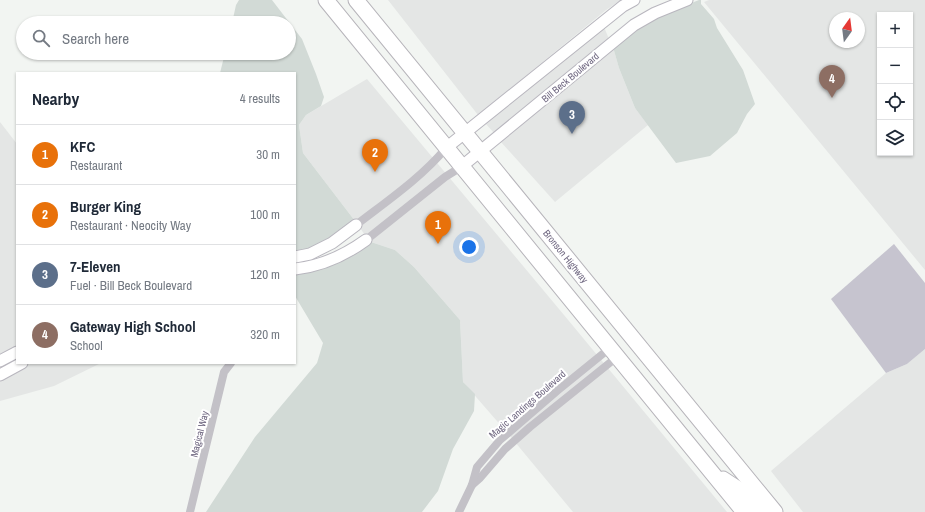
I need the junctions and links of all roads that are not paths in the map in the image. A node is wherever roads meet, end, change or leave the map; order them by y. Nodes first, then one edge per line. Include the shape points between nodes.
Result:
1 (326, 0) edge
2 (356, 0) edge
3 (634, 0) edge
4 (687, 0) edge
5 (465, 133) junction
6 (446, 148) junction
7 (480, 152) junction
8 (461, 166) junction
9 (356, 225) joint
10 (366, 240) joint
11 (296, 257) edge
12 (296, 269) edge
13 (16, 353) edge
14 (614, 353) junction
15 (0, 361) edge
16 (20, 364) edge
17 (230, 364) edge
18 (0, 375) edge
19 (711, 471) junction
20 (472, 485) junction
21 (190, 512) edge
22 (460, 512) edge
23 (744, 512) edge
24 (760, 512) edge
25 (775, 512) edge

1 - 6 highway
2 - 5 highway, Bronson Highway
3 - 5 street
4 - 7 street, Bill Beck Boulevard via 634,25
5 - 6 street
5 - 7 highway, Bronson Highway
6 - 8 highway
6 - 9 street via 434,163
7 - 8 street, Bill Beck Boulevard
7 - 25 highway, Bronson Highway
8 - 10 street
8 - 14 highway
9 - 11 street via 332,243 310,254
10 - 12 street via 324,264
13 - 15 street
14 - 19 highway
14 - 20 street, Magic Landings Boulevard via 505,449
14 - 20 street, Magic Landings Boulevard via 557,391 500,440 477,467
16 - 18 street
17 - 21 street, Magical Way via 224,372
19 - 23 highway
19 - 24 highway via 746,494
20 - 22 street, Magic Landings Boulevard

